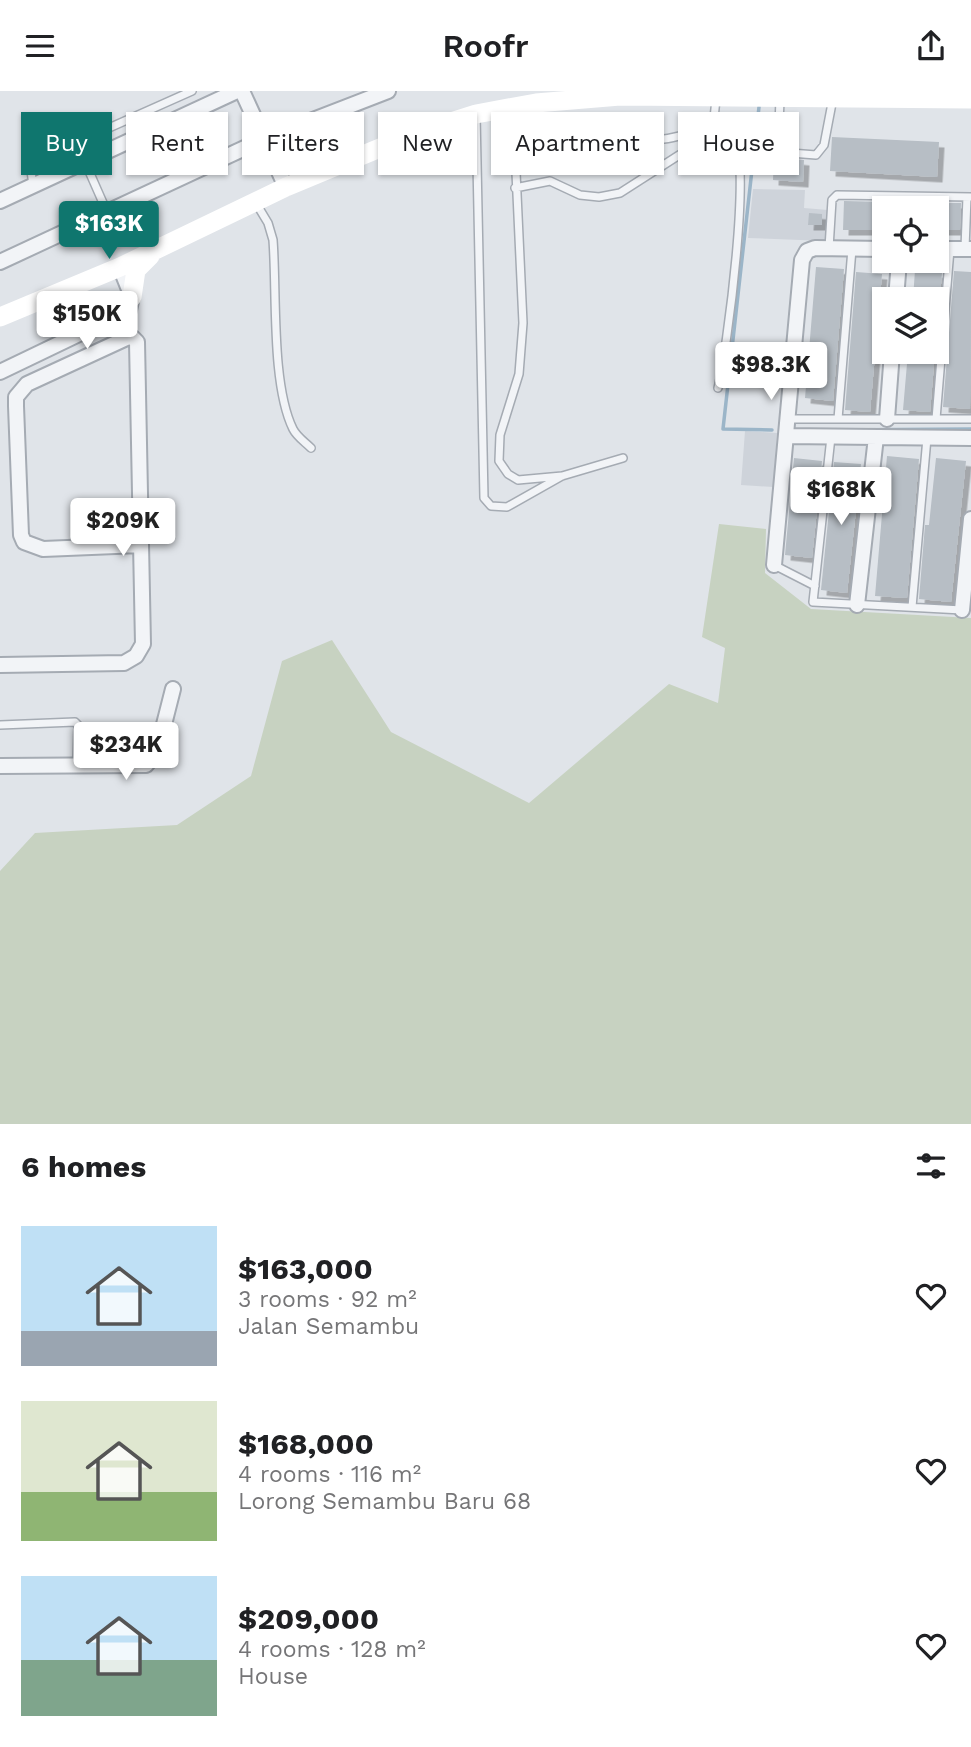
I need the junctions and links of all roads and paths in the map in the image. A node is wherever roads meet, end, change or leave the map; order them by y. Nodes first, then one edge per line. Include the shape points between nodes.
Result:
1 (192, 91) edge
2 (237, 91) edge
3 (243, 91) edge
4 (388, 91) edge
5 (717, 93) edge
6 (909, 95) edge
7 (947, 95) edge
8 (781, 97) junction
9 (834, 97) junction
10 (971, 99) edge
11 (252, 112) edge
12 (334, 112) edge
13 (715, 112) edge
14 (477, 114) edge
15 (678, 136) edge
16 (112, 148) edge
17 (242, 149) edge
18 (378, 149) edge
19 (678, 157) edge
20 (477, 162) edge
21 (54, 175) edge
22 (90, 175) edge
23 (280, 175) edge
24 (740, 175) edge
25 (33, 185) junction
26 (286, 187) junction
27 (515, 188) junction
28 (969, 197) edge
29 (3, 198) edge
30 (255, 202) junction
31 (107, 212) junction
32 (164, 244) junction
33 (829, 248) junction
34 (852, 248) junction
35 (872, 249) edge
36 (949, 249) edge
37 (968, 249) edge
38 (118, 259) junction
39 (0, 262) edge
40 (942, 273) edge
41 (75, 284) junction
42 (131, 295) junction
43 (0, 305) edge
44 (0, 317) edge
45 (891, 364) edge
46 (0, 372) edge
47 (718, 388) dead end
48 (788, 419) junction
49 (838, 419) junction
50 (887, 419) junction
51 (936, 419) junction
52 (971, 419) edge
53 (786, 436) junction
54 (831, 437) junction
55 (876, 437) junction
56 (927, 438) junction
57 (971, 438) edge
58 (311, 448) dead end
59 (623, 458) dead end
60 (562, 476) junction
61 (971, 519) edge
62 (140, 545) junction
63 (774, 565) joint
64 (968, 584) edge
65 (815, 586) junction
66 (857, 605) junction
67 (912, 607) junction
68 (962, 610) joint
69 (0, 665) edge
70 (173, 689) dead end
71 (0, 725) edge
72 (77, 763) junction
73 (0, 765) edge

1 - 25 lane via 30,164
2 - 16 street
3 - 11 street
4 - 12 street
5 - 8 main road
5 - 13 lane
5 - 14 main road via 599,97
6 - 7 main road
6 - 9 main road
7 - 10 main road
8 - 9 main road
8 - 9 lane via 778,152 816,155 824,145
15 - 27 lane via 601,138 515,151
17 - 31 street
18 - 26 main road
19 - 27 lane via 620,193 599,197 580,195 550,181
20 - 60 lane via 484,498 491,506 507,507
21 - 25 street
22 - 31 lane
23 - 26 street
24 - 47 lane via 725,363
25 - 29 street
26 - 30 main road
27 - 60 lane via 523,323 519,375 500,435 499,461 518,480
28 - 33 lane via 837,195 832,200
28 - 37 lane
30 - 32 main road
30 - 38 main road via 234,205
30 - 58 lane via 273,240 280,373 289,420
31 - 39 street
32 - 38 main road
32 - 42 main road via 136,270
33 - 34 street
33 - 48 street via 807,251 802,260
34 - 35 street
34 - 49 lane
36 - 37 street
38 - 41 main road
38 - 42 street
38 - 43 main road
40 - 51 lane
41 - 42 main road via 107,281
41 - 44 main road
42 - 46 street via 129,310 122,315
45 - 50 street
48 - 49 lane
48 - 53 street
49 - 50 lane
50 - 51 lane
51 - 52 lane
53 - 54 street
53 - 63 street
54 - 55 street
54 - 65 lane
55 - 56 street
55 - 66 street
56 - 57 street
56 - 67 lane
59 - 60 lane
61 - 64 street
62 - 62 street via 43,549 24,542 21,535 16,397 27,384 131,336 137,342
62 - 69 street via 144,635 136,656 124,663
63 - 65 lane
64 - 68 street
65 - 66 lane via 813,602
66 - 67 lane
67 - 68 lane
70 - 72 street via 152,761 146,765
71 - 72 lane via 75,722
72 - 73 street

